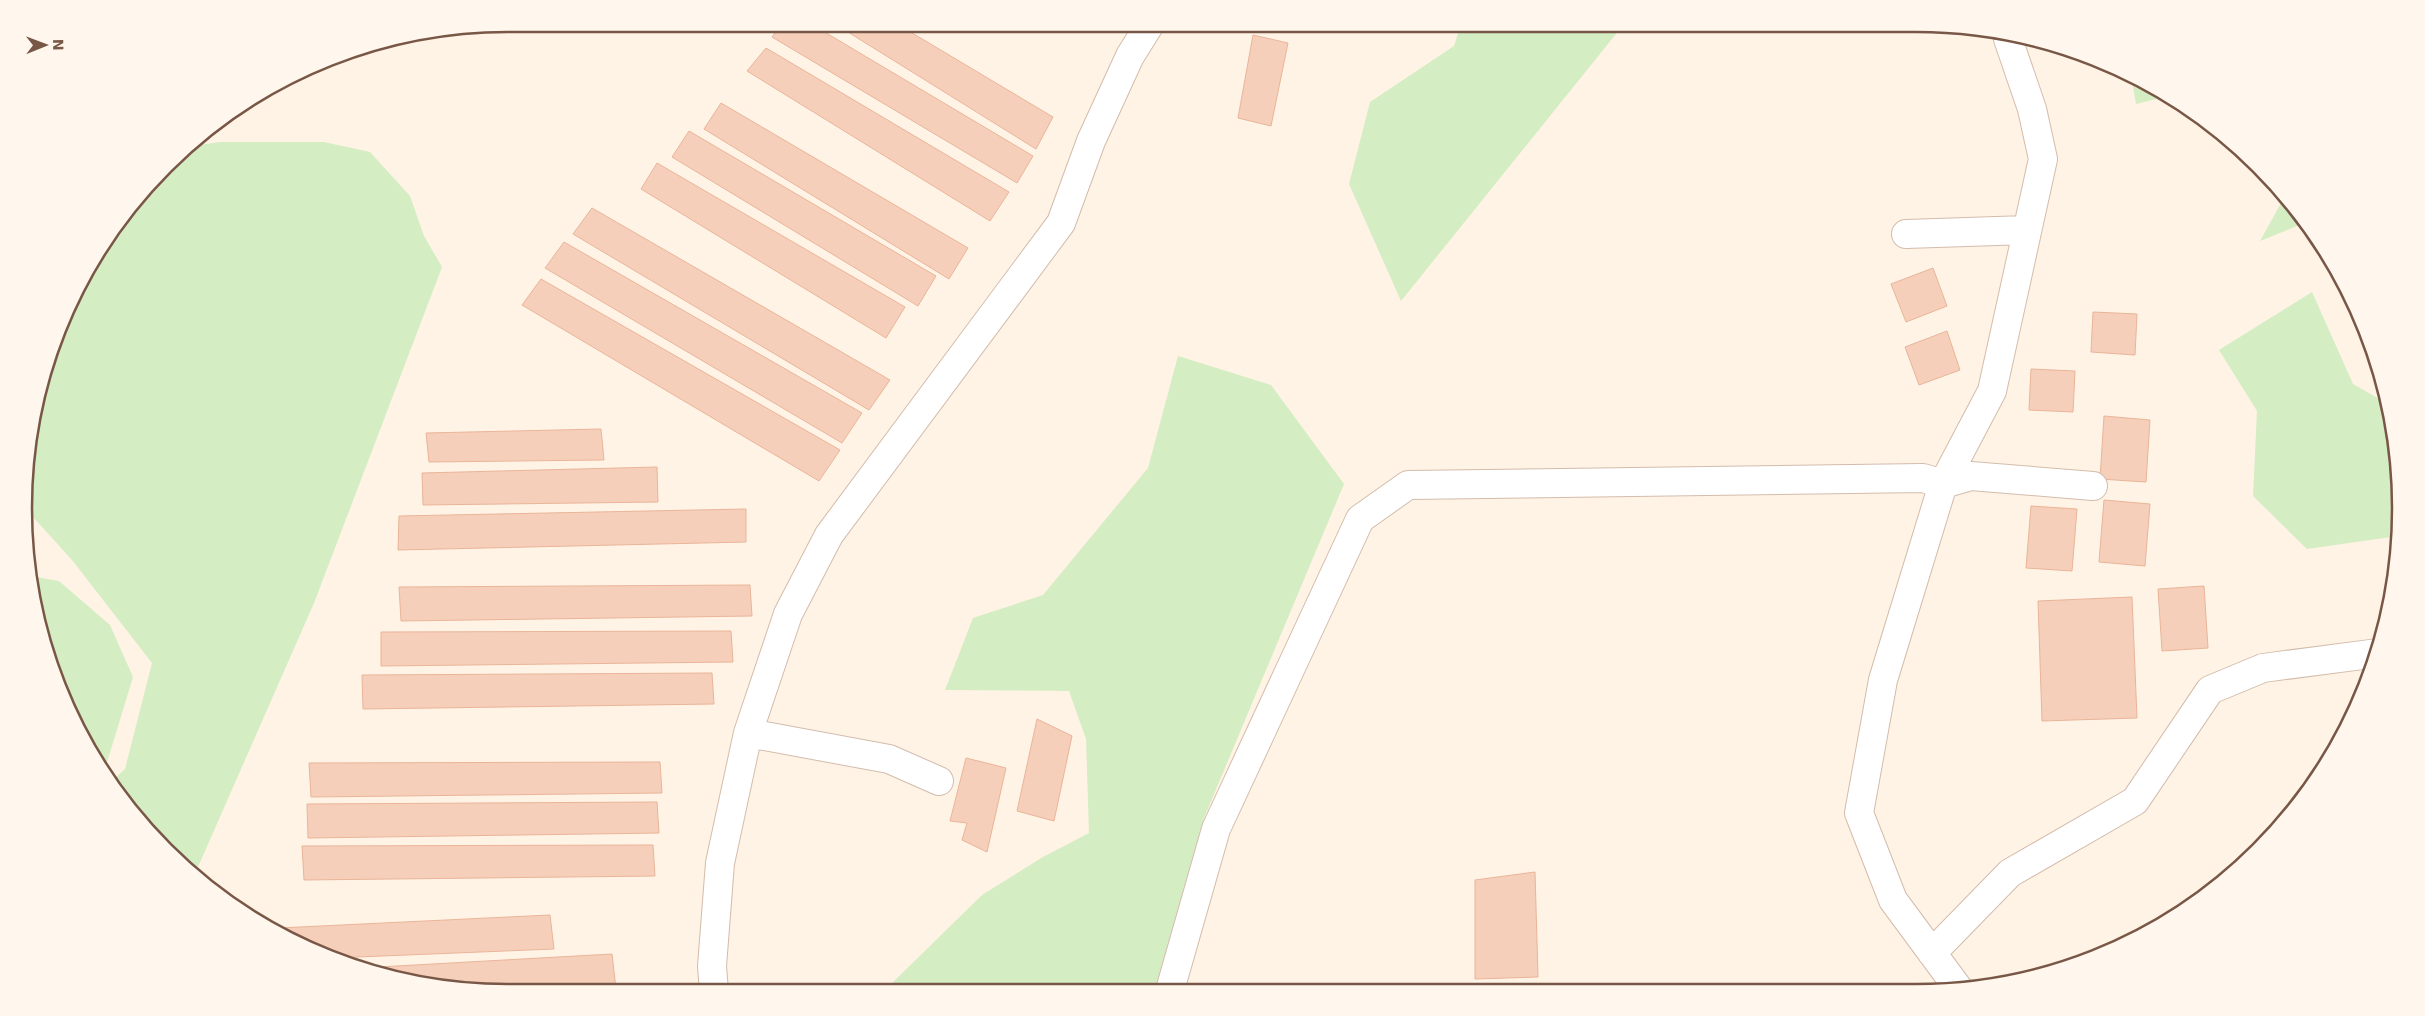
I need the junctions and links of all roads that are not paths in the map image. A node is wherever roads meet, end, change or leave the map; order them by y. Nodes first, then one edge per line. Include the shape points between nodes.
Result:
1 (1145, 32) edge
2 (2009, 42) edge
3 (2027, 230) junction
4 (1906, 234) dead end
5 (1943, 484) junction
6 (2093, 486) dead end
7 (2369, 654) edge
8 (748, 733) junction
9 (939, 781) dead end
10 (1932, 952) junction
11 (1953, 981) edge
12 (713, 984) edge
13 (1172, 984) edge

1 - 8 street via 1130,56 1095,132 1062,223 829,535 788,614
2 - 3 street via 2032,109 2043,159
3 - 4 street
3 - 5 street via 1992,391
5 - 6 street via 1971,476
5 - 10 street via 1884,680 1859,814 1893,900
5 - 13 street via 1923,478 1408,485 1360,520 1216,829
7 - 10 street via 2263,668 2210,690 2135,801 2010,874
8 - 9 street via 888,759
8 - 12 street via 720,863
10 - 11 street

